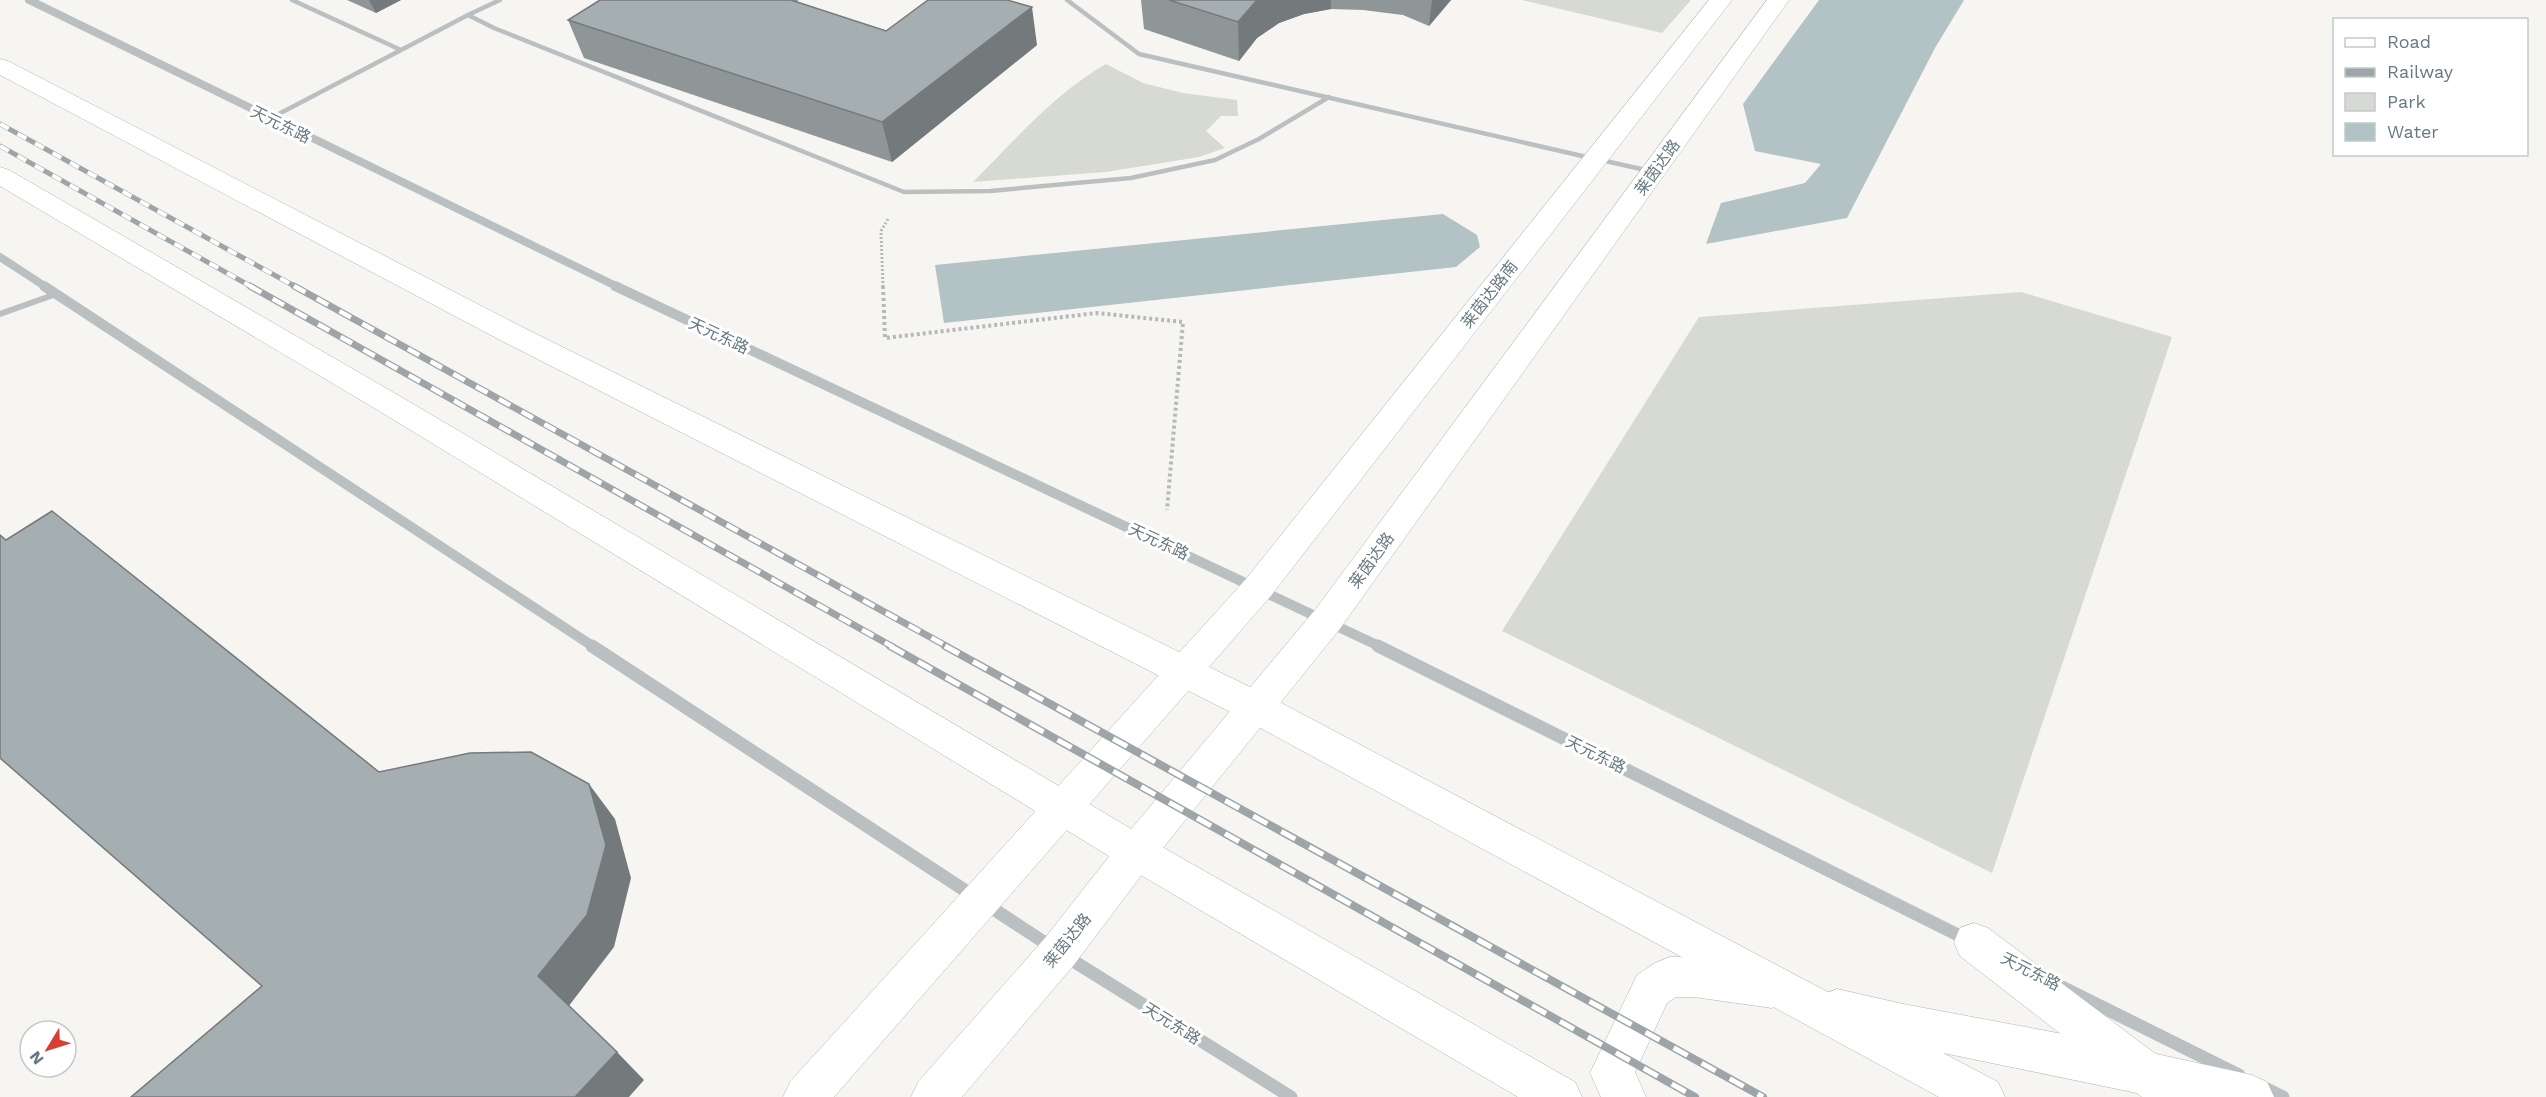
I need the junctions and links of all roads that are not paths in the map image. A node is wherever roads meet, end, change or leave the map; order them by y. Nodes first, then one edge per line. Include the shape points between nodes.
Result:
1 (28, 0) edge
2 (292, 0) edge
3 (500, 0) edge
4 (1067, 0) edge
5 (1721, 0) edge
6 (1778, 0) edge
7 (468, 15) junction
8 (401, 50) junction
9 (0, 66) edge
10 (1329, 97) junction
11 (271, 118) junction
12 (1596, 159) junction
13 (1653, 172) junction
14 (0, 175) edge
15 (0, 257) edge
16 (57, 294) junction
17 (0, 314) edge
18 (1258, 588) junction
19 (1327, 620) junction
20 (1184, 671) junction
21 (1255, 707) junction
22 (1062, 807) junction
23 (1136, 852) junction
24 (979, 900) junction
25 (1974, 942) junction
26 (1059, 952) junction
27 (1796, 997) junction
28 (2162, 1085) edge
29 (805, 1097) edge
30 (933, 1097) edge
31 (1291, 1097) edge
32 (1560, 1097) edge
33 (1624, 1097) edge
34 (1983, 1097) edge
35 (2252, 1097) edge
36 (2283, 1097) edge

1 - 11 street, 天元东路
2 - 8 street
3 - 7 street
4 - 10 street via 1139,54
5 - 12 main road, 莱茵达路南
6 - 13 main road, 莱茵达路
7 - 8 street
7 - 10 street via 904,192 990,191 1131,178 1215,160
8 - 11 street
9 - 20 main road via 512,334
10 - 12 street
11 - 18 street, 天元东路 via 598,278
12 - 13 street
12 - 18 main road, 莱茵达路南
13 - 19 main road, 莱茵达路
14 - 22 main road
15 - 16 street, 天元东路
16 - 17 street
16 - 24 street, 天元东路
18 - 19 street, 天元东路
18 - 20 main road, 莱茵达路南
19 - 21 main road, 莱茵达路
19 - 25 street, 天元东路
20 - 21 main road
20 - 22 main road, 莱茵达路南
21 - 23 main road, 莱茵达路
21 - 27 main road
22 - 23 main road
22 - 24 main road, 莱茵达路南
23 - 26 main road, 莱茵达路
23 - 32 main road
24 - 26 street, 天元东路
24 - 29 main road, 莱茵达路南
25 - 28 main road
25 - 36 street, 天元东路
26 - 30 main road, 莱茵达路
26 - 31 street, 天元东路
27 - 28 main road
27 - 33 main road via 1694,977 1670,977 1652,989 1612,1073
27 - 34 main road
28 - 35 main road

